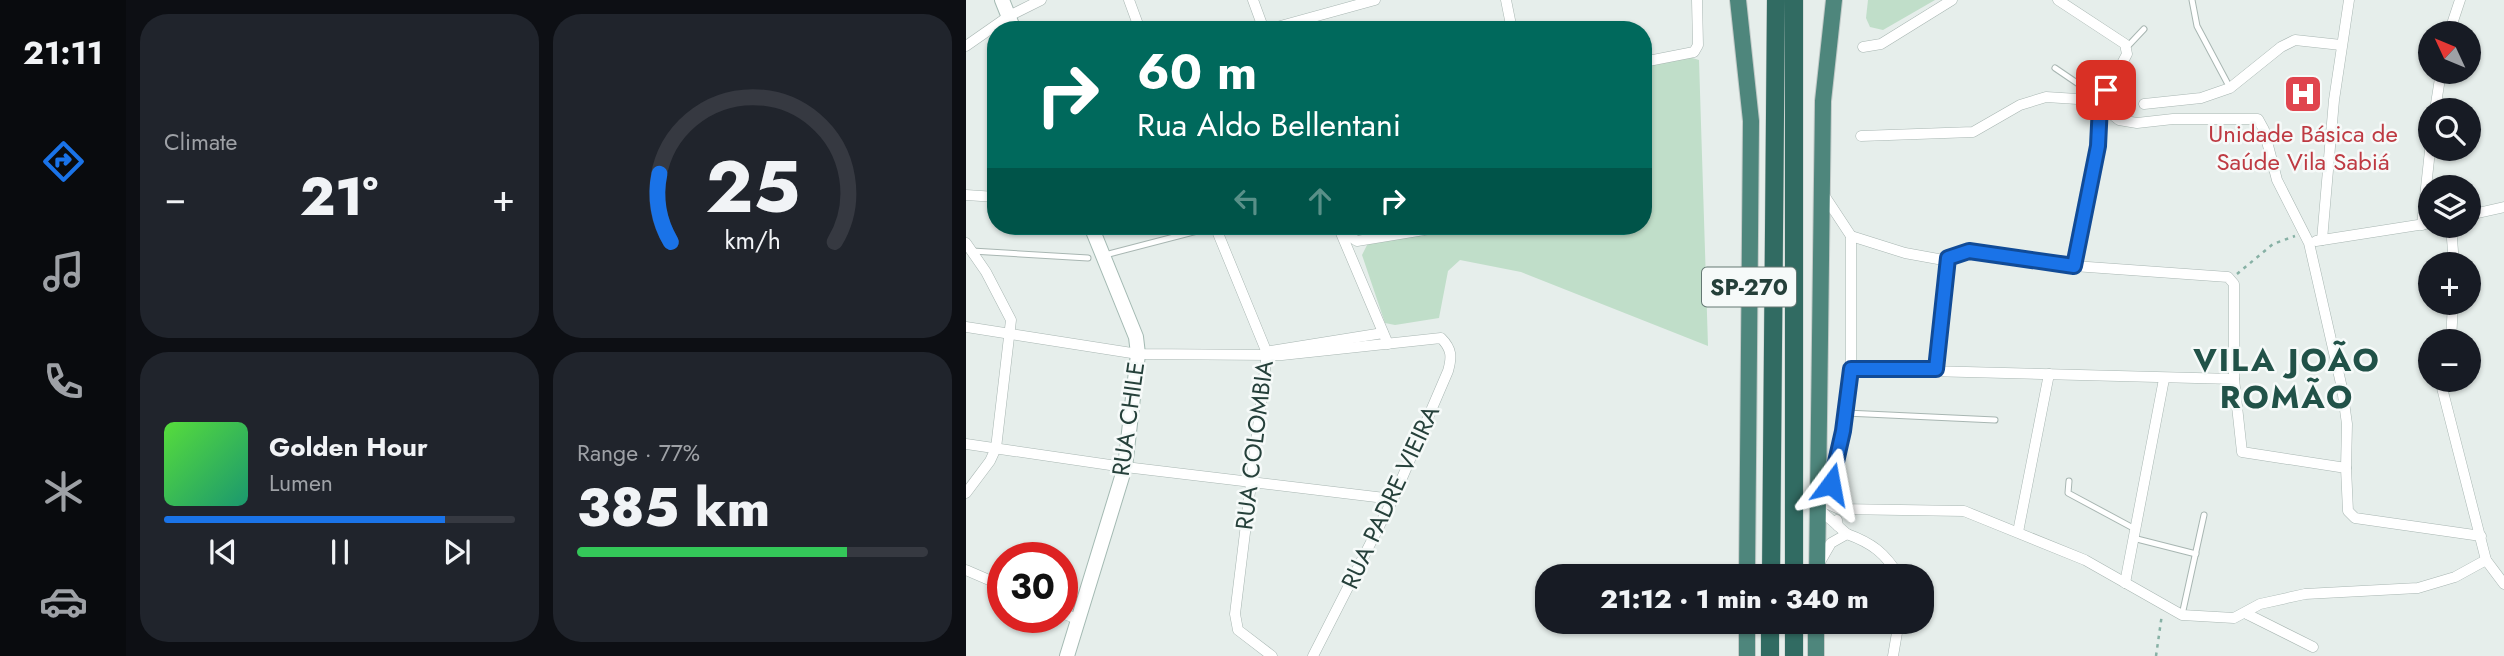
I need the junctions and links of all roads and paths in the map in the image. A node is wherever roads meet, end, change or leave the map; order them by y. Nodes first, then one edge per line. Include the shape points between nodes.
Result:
1 (1002, 0) edge
2 (1041, 0) edge
3 (1129, 0) edge
4 (1253, 0) edge
5 (1375, 0) edge
6 (1506, 0) edge
7 (1697, 0) edge
8 (1738, 0) edge
9 (1776, 0) edge
10 (1794, 0) edge
11 (1834, 0) edge
12 (1952, 0) edge
13 (2058, 0) edge
14 (2192, 0) edge
15 (2349, 0) edge
16 (2460, 0) edge
17 (1011, 21) edge
18 (1015, 21) edge
19 (1137, 21) edge
20 (1261, 21) edge
21 (1298, 21) edge
22 (1510, 21) edge
23 (2453, 21) edge
24 (2144, 29) dead end
25 (987, 36) edge
26 (2341, 45) junction
27 (966, 46) edge
28 (1863, 47) dead end
29 (2126, 48) junction
30 (1652, 60) edge
31 (2055, 68) dead end
32 (2230, 88) junction
33 (2101, 103) junction
34 (2144, 104) joint
35 (1861, 136) dead end
36 (1822, 191) junction
37 (966, 195) edge
38 (987, 196) edge
39 (2504, 207) edge
40 (2481, 212) edge
41 (2418, 225) edge
42 (2304, 232) junction
43 (1092, 235) edge
44 (1181, 235) edge
45 (1218, 235) edge
46 (1340, 235) edge
47 (1349, 235) edge
48 (1390, 235) edge
49 (1851, 236) junction
50 (2322, 240) junction
51 (2309, 243) junction
52 (969, 247) edge
53 (1095, 257) junction
54 (1948, 258) junction
55 (2074, 266) junction
56 (2233, 279) junction
57 (966, 327) edge
58 (1011, 333) junction
59 (1382, 333) junction
60 (1388, 344) junction
61 (1267, 353) junction
62 (1138, 354) junction
63 (1851, 369) junction
64 (1936, 369) junction
65 (2049, 374) junction
66 (2164, 379) junction
67 (2234, 379) junction
68 (2443, 392) edge
69 (1846, 413) junction
70 (1995, 420) dead end
71 (966, 444) edge
72 (996, 447) junction
73 (1125, 467) junction
74 (2346, 468) junction
75 (1250, 480) junction
76 (2069, 481) dead end
77 (966, 494) edge
78 (1393, 499) junction
79 (1819, 501) junction
80 (1839, 509) junction
81 (2204, 515) dead end
82 (1838, 526) junction
83 (2018, 532) junction
84 (2134, 533) junction
85 (1847, 534) junction
86 (2481, 536) junction
87 (2196, 554) junction
88 (2486, 560) junction
89 (1747, 564) edge
90 (1771, 564) edge
91 (1794, 564) edge
92 (1817, 564) edge
93 (1821, 564) edge
94 (1891, 564) edge
95 (966, 570) edge
96 (2502, 577) edge
97 (987, 579) edge
98 (2125, 583) junction
99 (2247, 614) junction
100 (2182, 615) junction
101 (1078, 616) edge
102 (2160, 624) dead end
103 (1073, 633) edge
104 (1747, 634) edge
105 (1770, 634) edge
106 (1794, 634) edge
107 (1816, 634) edge
108 (1897, 634) edge
109 (2314, 647) dead end
110 (1067, 656) edge
111 (1272, 656) edge
112 (1313, 656) edge
113 (1747, 656) edge
114 (1770, 656) edge
115 (1794, 656) edge
116 (1816, 656) edge
117 (1893, 656) edge
118 (2155, 656) edge

1 - 17 main road
2 - 18 street
3 - 19 street
4 - 20 street
5 - 21 street
6 - 22 street
7 - 30 street via 1698,45 1694,52
8 - 89 highway, SP-270 via 1751,121
9 - 90 highway, SP-270
10 - 91 highway, SP-270
11 - 36 highway, SP-270 via 1823,101
12 - 28 street via 1881,44
13 - 29 street
14 - 32 lane via 2197,26
15 - 26 street
16 - 23 street
24 - 29 lane
25 - 27 street
26 - 32 street via 2295,40
26 - 50 street
29 - 33 street via 2119,72
31 - 33 lane
32 - 34 street via 2201,98
33 - 34 path
33 - 35 street via 2083,97 2046,97 2020,105 1973,132
33 - 42 street via 2119,120 2137,122 2258,119 2277,180
33 - 55 street via 2098,146
36 - 49 street
36 - 79 highway, SP-270
37 - 38 street
39 - 40 street
41 - 50 street
42 - 51 street
42 - 56 path via 2273,244
43 - 53 main road, RUA CHILE
44 - 53 lane
45 - 61 street, RUA COLOMBIA
46 - 59 street
47 - 48 street via 1357,240
49 - 54 street via 1905,253
49 - 63 street
50 - 51 street
51 - 74 street via 2342,388
52 - 53 lane
52 - 58 street via 999,295 1011,320
53 - 62 main road, RUA CHILE via 1136,337
54 - 55 street via 1969,251
54 - 64 street
55 - 56 street
56 - 67 street
57 - 58 street
58 - 62 street
58 - 72 street
59 - 60 street
59 - 61 street
60 - 61 street
60 - 78 street, RUA PADRE VIEIRA via 1441,338 1452,359
61 - 62 street
61 - 75 street, RUA COLOMBIA
62 - 73 main road, RUA CHILE
63 - 64 street
63 - 69 street
64 - 65 street
65 - 66 street
65 - 83 street
66 - 67 street
66 - 84 street
67 - 74 street via 2240,449 2246,455
68 - 86 street
69 - 70 lane
69 - 79 street via 1831,484
71 - 72 street
72 - 73 street
72 - 77 street
73 - 75 street
73 - 101 main road, RUA CHILE
74 - 86 street via 2348,511 2356,518
75 - 78 street
75 - 111 street, RUA COLOMBIA via 1235,614 1238,630
76 - 84 lane via 2068,493
78 - 112 street, RUA PADRE VIEIRA
79 - 80 street
79 - 82 street
79 - 92 highway, SP-270
80 - 82 street
80 - 83 street via 1964,511
81 - 87 lane
82 - 85 street
83 - 98 street via 2085,560
84 - 87 lane
84 - 98 street
85 - 93 street via 1825,550
85 - 94 street via 1871,543
86 - 88 street
87 - 100 lane
88 - 96 street
88 - 99 street via 2455,577 2418,588 2305,594 2260,604
95 - 97 street
98 - 100 street
99 - 100 street via 2234,618
99 - 109 street
102 - 118 path
103 - 110 main road, RUA CHILE
104 - 113 highway
105 - 114 highway
106 - 115 highway
107 - 116 highway
108 - 117 street

